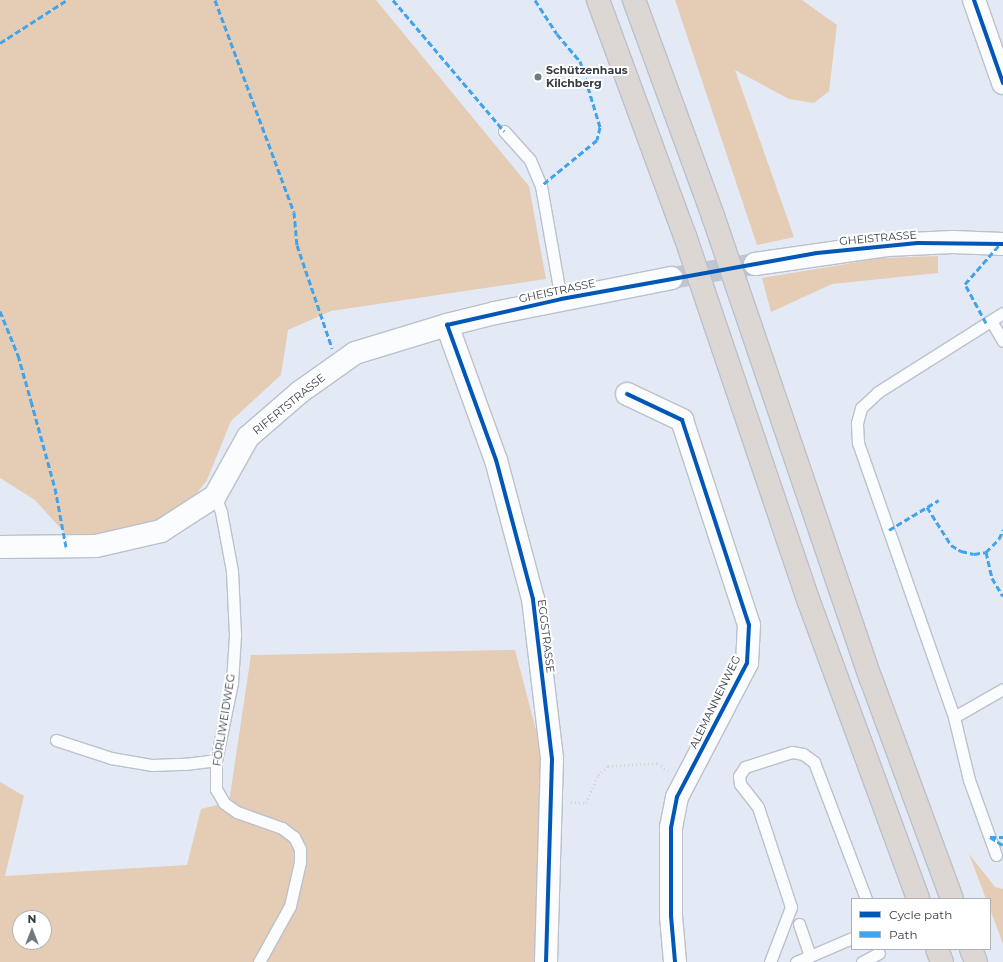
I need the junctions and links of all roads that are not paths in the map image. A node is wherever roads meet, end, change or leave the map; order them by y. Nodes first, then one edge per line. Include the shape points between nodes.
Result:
1 (598, 0) edge
2 (634, 0) edge
3 (974, 0) edge
4 (1003, 83) edge
5 (504, 130) dead end
6 (1003, 244) edge
7 (755, 264) tunnel mouth
8 (672, 278) tunnel mouth
9 (561, 299) junction
10 (1003, 313) edge
11 (991, 320) junction
12 (447, 325) junction
13 (1003, 341) edge
14 (628, 394) dead end
15 (215, 496) junction
16 (0, 547) edge
17 (1003, 689) edge
18 (954, 717) junction
19 (56, 740) dead end
20 (216, 760) junction
21 (996, 855) dead end
22 (866, 898) edge
23 (918, 898) edge
24 (952, 898) edge
25 (799, 924) dead end
26 (851, 938) edge
27 (937, 950) edge
28 (971, 950) edge
29 (878, 954) dead end
30 (810, 956) junction
31 (259, 962) edge
32 (546, 962) edge
33 (675, 962) edge
34 (770, 962) edge
35 (796, 962) edge
36 (862, 962) edge
37 (942, 962) edge
38 (976, 962) edge

1 - 23 highway via 685,236 809,602
2 - 24 highway via 712,216 871,679
3 - 4 street
5 - 9 lane via 530,160 541,186
6 - 7 street, GHEISTRASSE via 953,242 887,245 830,251
8 - 9 street, GHEISTRASSE
9 - 12 street, GHEISTRASSE
10 - 11 lane
11 - 13 lane
11 - 18 lane via 878,392 861,408 857,423 858,443
12 - 15 street, RIFERTSTRASSE via 356,353 300,392 248,437
12 - 32 street, EGGSTRASSE via 496,460 533,599 552,759
14 - 33 street, ALEMANNENWEG via 682,420 749,625 747,662 677,797 671,828 671,916
15 - 16 street, RIFERTSTRASSE via 161,531 96,546
15 - 20 lane, FÖRLIWEIDWEG via 222,512 232,571 235,634 232,683
17 - 18 lane
18 - 21 lane via 969,780
19 - 20 lane via 110,758 152,765
20 - 31 lane, FÖRLIWEIDWEG via 216,789 224,803 237,812 282,828 294,837 300,849 300,862 290,906
22 - 34 lane via 814,762 803,754 792,752 745,767 739,776 740,784 758,807 791,907
25 - 30 lane
26 - 30 lane
27 - 37 highway
28 - 38 highway
29 - 36 lane
30 - 35 lane

